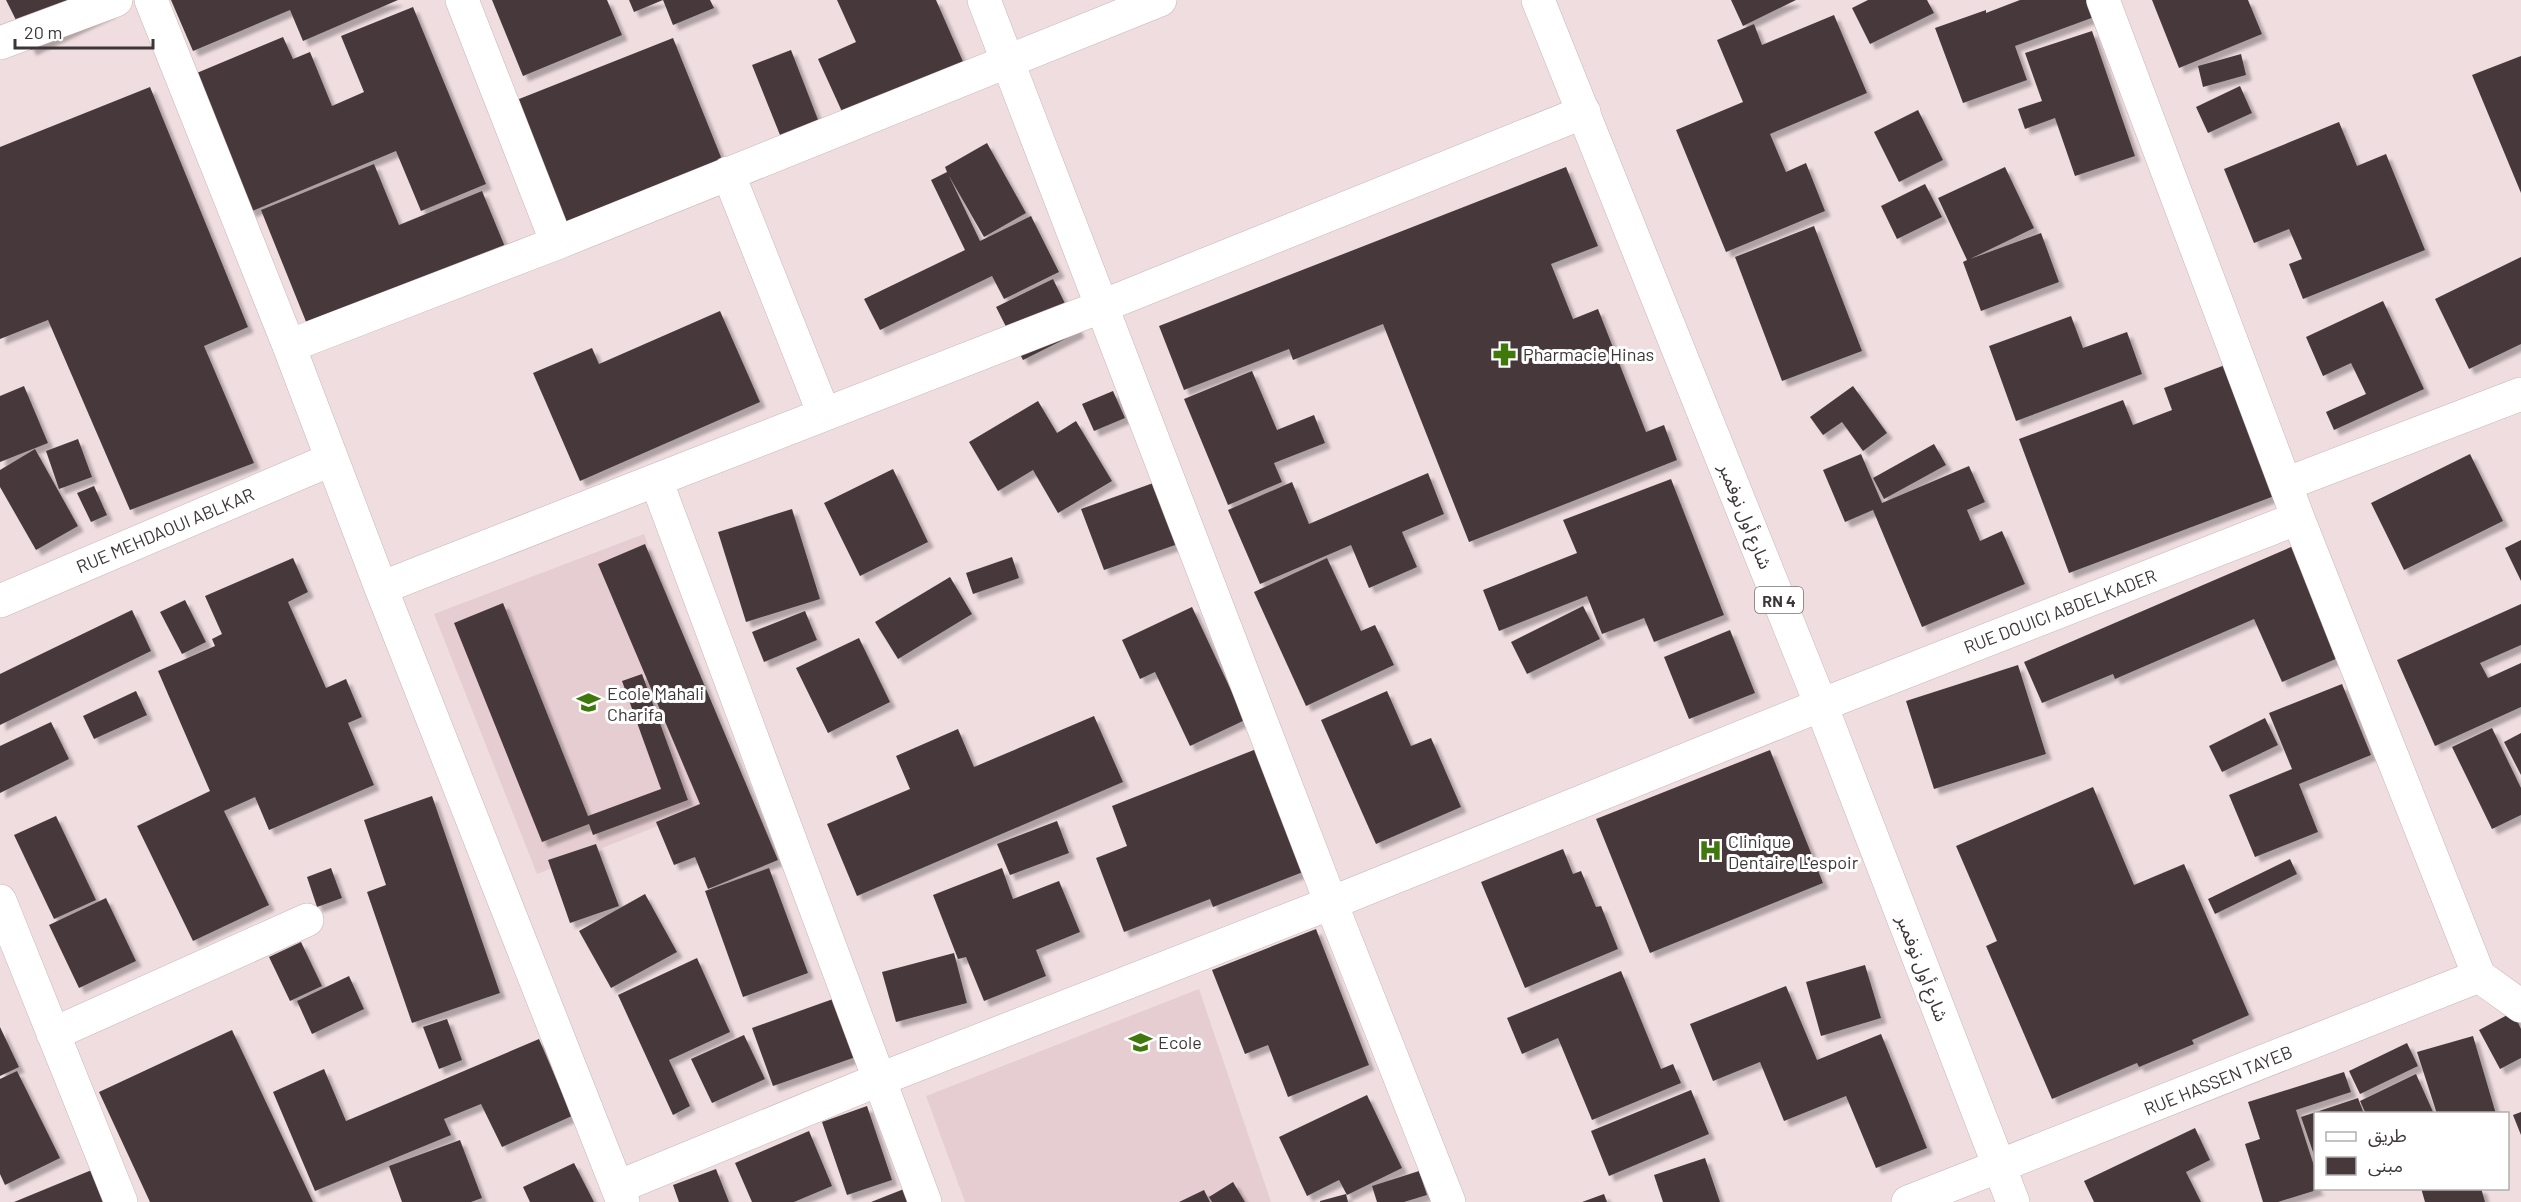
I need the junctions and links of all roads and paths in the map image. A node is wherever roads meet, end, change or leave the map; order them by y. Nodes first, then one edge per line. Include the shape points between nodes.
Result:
1 (116, 0) edge
2 (151, 0) edge
3 (462, 0) edge
4 (984, 0) edge
5 (1160, 0) edge
6 (2103, 0) edge
7 (1545, 2) edge
8 (0, 44) edge
9 (1007, 60) junction
10 (1584, 112) junction
11 (728, 173) junction
12 (557, 243) junction
13 (1100, 307) junction
14 (289, 346) junction
15 (2521, 394) edge
16 (824, 414) junction
17 (330, 460) junction
18 (656, 480) junction
19 (2286, 484) junction
20 (2298, 518) junction
21 (381, 588) junction
22 (0, 601) edge
23 (1821, 705) junction
24 (0, 901) edge
25 (1330, 903) junction
26 (307, 920) dead end
27 (2480, 976) junction
28 (2521, 1006) edge
29 (53, 1034) junction
30 (878, 1080) junction
31 (2000, 1167) junction
32 (621, 1195) edge
33 (121, 1202) edge
34 (925, 1202) edge
35 (1449, 1202) edge
36 (1908, 1202) edge
37 (2013, 1202) edge

1 - 8 street
2 - 14 street
3 - 12 street
4 - 9 street
5 - 9 street
6 - 19 street
7 - 10 street, شارع أول نوفمبر / RN 4
9 - 11 street
9 - 13 street
10 - 13 street
10 - 23 street, شارع أول نوفمبر / RN 4
11 - 12 street
11 - 16 street
12 - 14 street
13 - 16 street
13 - 25 street
14 - 17 street
15 - 19 street
16 - 18 street
17 - 21 street
17 - 22 street, RUE MEHDAOUI ABLKAR
18 - 21 street
18 - 30 street
19 - 20 street
20 - 23 street, RUE DOUICI ABDELKADER
20 - 27 street
21 - 32 street
23 - 25 street, RUE DOUICI ABDELKADER
23 - 31 street, شارع أول نوفمبر / RN 4
24 - 29 street
25 - 30 street, RUE DOUICI ABDELKADER
25 - 35 street
26 - 29 street
27 - 28 street
27 - 31 street, RUE HASSEN TAYEB
29 - 33 street
30 - 32 street, RUE DOUICI ABDELKADER
30 - 34 street
31 - 36 street, RUE HASSEN TAYEB
31 - 37 street, شارع أول نوفمبر / RN 4

